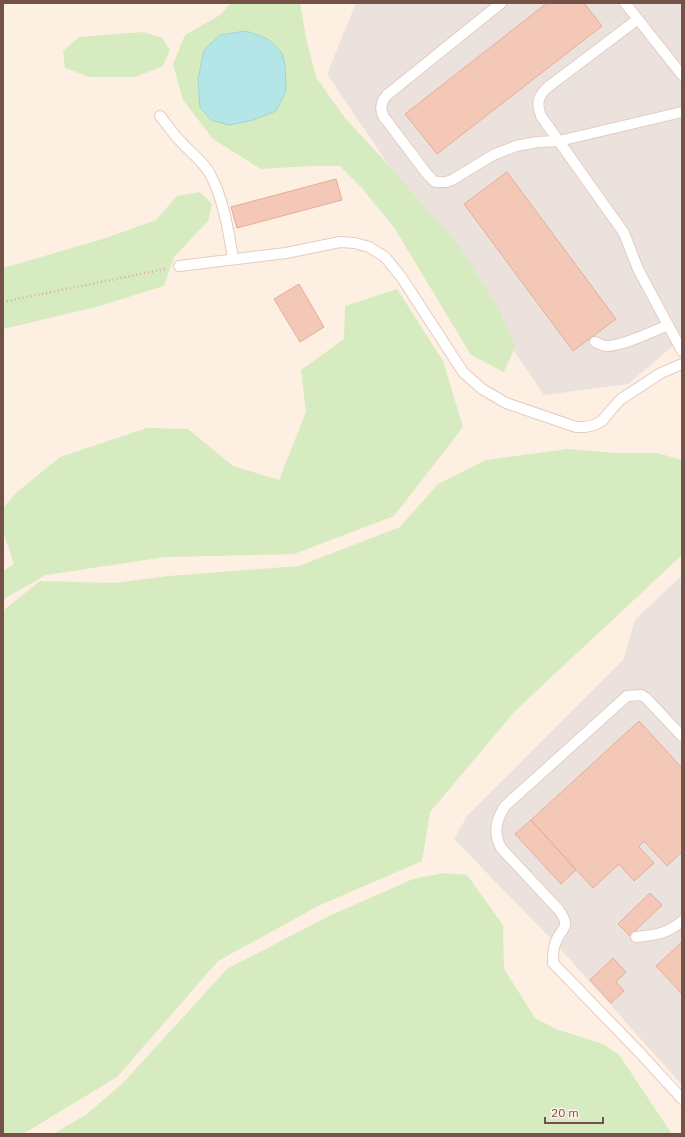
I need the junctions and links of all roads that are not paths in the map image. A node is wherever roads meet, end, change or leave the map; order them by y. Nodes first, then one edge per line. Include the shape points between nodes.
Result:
1 (501, 3) edge
2 (625, 3) edge
3 (638, 19) junction
4 (682, 74) edge
5 (682, 112) edge
6 (160, 116) dead end
7 (559, 141) junction
8 (233, 259) junction
9 (179, 266) road end
10 (668, 325) junction
11 (594, 342) dead end
12 (682, 351) edge
13 (682, 364) edge
14 (682, 736) edge
15 (682, 922) edge
16 (636, 937) dead end
17 (682, 1099) edge

1 - 7 lane via 387,95 381,105 381,112 427,174 435,182 440,183 452,180 493,155 516,146
2 - 3 lane
3 - 4 lane
3 - 7 lane via 541,93 541,116
5 - 7 lane
6 - 8 lane via 210,174 229,232
7 - 10 lane via 624,233 638,269
8 - 9 lane
8 - 13 lane via 286,253 340,242 369,247 385,257 402,278 462,372 482,389 506,403 576,427 594,425 602,421 621,399 661,373
10 - 11 lane via 622,343 606,346
10 - 12 lane
14 - 17 lane via 646,698 641,695 627,696 505,806 498,816 496,834 500,848 563,916 565,928 555,943 553,964 642,1054
15 - 16 lane via 665,933

